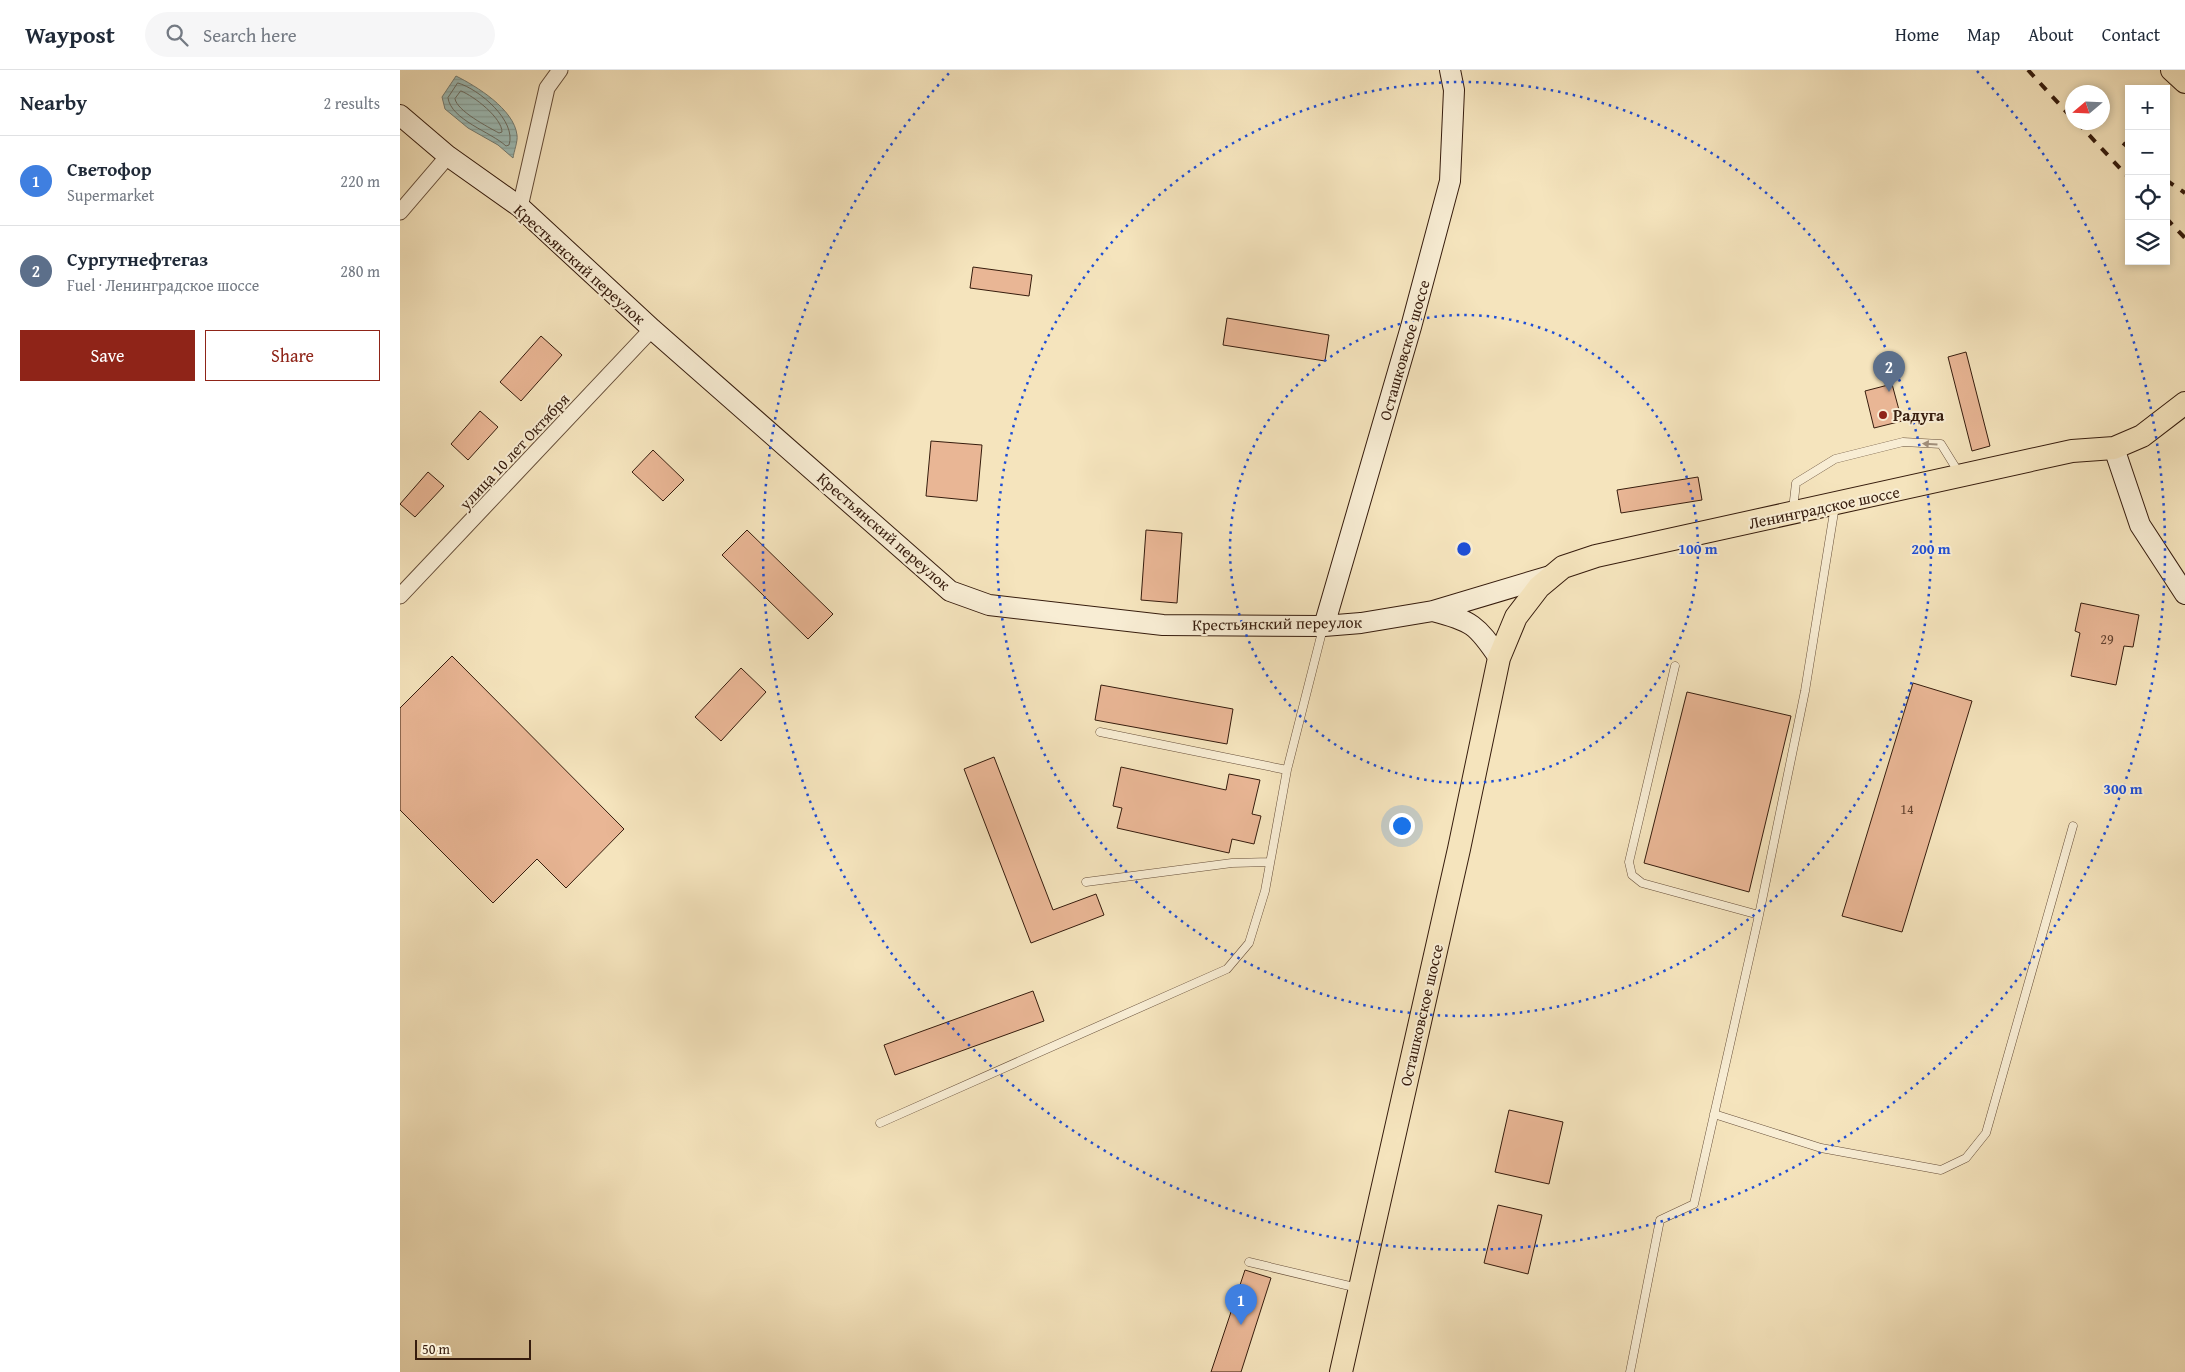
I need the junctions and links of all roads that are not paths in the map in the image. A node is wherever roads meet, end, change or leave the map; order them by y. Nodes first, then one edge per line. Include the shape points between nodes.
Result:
1 (560, 70) edge
2 (1450, 70) edge
3 (2172, 70) edge
4 (2185, 82) edge
5 (400, 115) edge
6 (448, 156) junction
7 (520, 207) junction
8 (400, 212) edge
9 (652, 329) junction
10 (2185, 404) edge
11 (2114, 448) junction
12 (1961, 477) junction
13 (1835, 504) junction
14 (1792, 514) junction
15 (1550, 576) junction
16 (2185, 594) edge
17 (400, 596) edge
18 (1433, 611) junction
19 (1324, 626) junction
20 (1499, 658) junction
21 (1675, 666) dead end
22 (1100, 732) dead end
23 (1288, 770) junction
24 (2073, 826) dead end
25 (1270, 862) junction
26 (1086, 882) dead end
27 (1759, 915) junction
28 (1714, 1114) junction
29 (880, 1123) dead end
30 (1249, 1262) dead end
31 (1360, 1288) junction
32 (1340, 1372) edge
33 (1630, 1372) edge

1 - 7 street via 547,88
2 - 19 street, Осташковское шоссе via 1454,90 1450,181
3 - 4 main road
5 - 6 street, Крестьянский переулок
6 - 7 street, Крестьянский переулок
6 - 8 street
7 - 9 street, Крестьянский переулок
9 - 17 street, улица 10 лет Октября
9 - 19 street, Крестьянский переулок via 950,591 989,605 1163,625
10 - 11 main road, Ленинградское шоссе via 2142,436
11 - 12 main road, Ленинградское шоссе via 2072,451
11 - 16 street via 2140,525
12 - 13 main road, Ленинградское шоссе
12 -> 14 lane via 1941,444 1903,442 1835,459 1796,483
13 - 14 main road, Ленинградское шоссе
13 - 27 lane via 1805,691
14 - 15 main road, Ленинградское шоссе via 1596,556 1563,567
15 - 18 street, Крестьянский переулок
15 - 20 main road, Ленинградское шоссе via 1516,617
18 - 19 street, Крестьянский переулок
18 - 20 street via 1459,617 1480,630
19 - 23 lane
20 - 31 main road, Осташковское шоссе
21 - 27 lane via 1629,862 1632,875 1642,883
22 - 23 lane
23 - 25 lane
24 - 28 lane via 1986,1133 1966,1158 1941,1170 1912,1166 1820,1148
25 - 26 lane via 1232,863
25 - 29 lane via 1249,943 1228,969
27 - 28 lane
28 - 33 lane via 1694,1204 1660,1220
30 - 31 lane
31 - 32 main road, Осташковское шоссе

